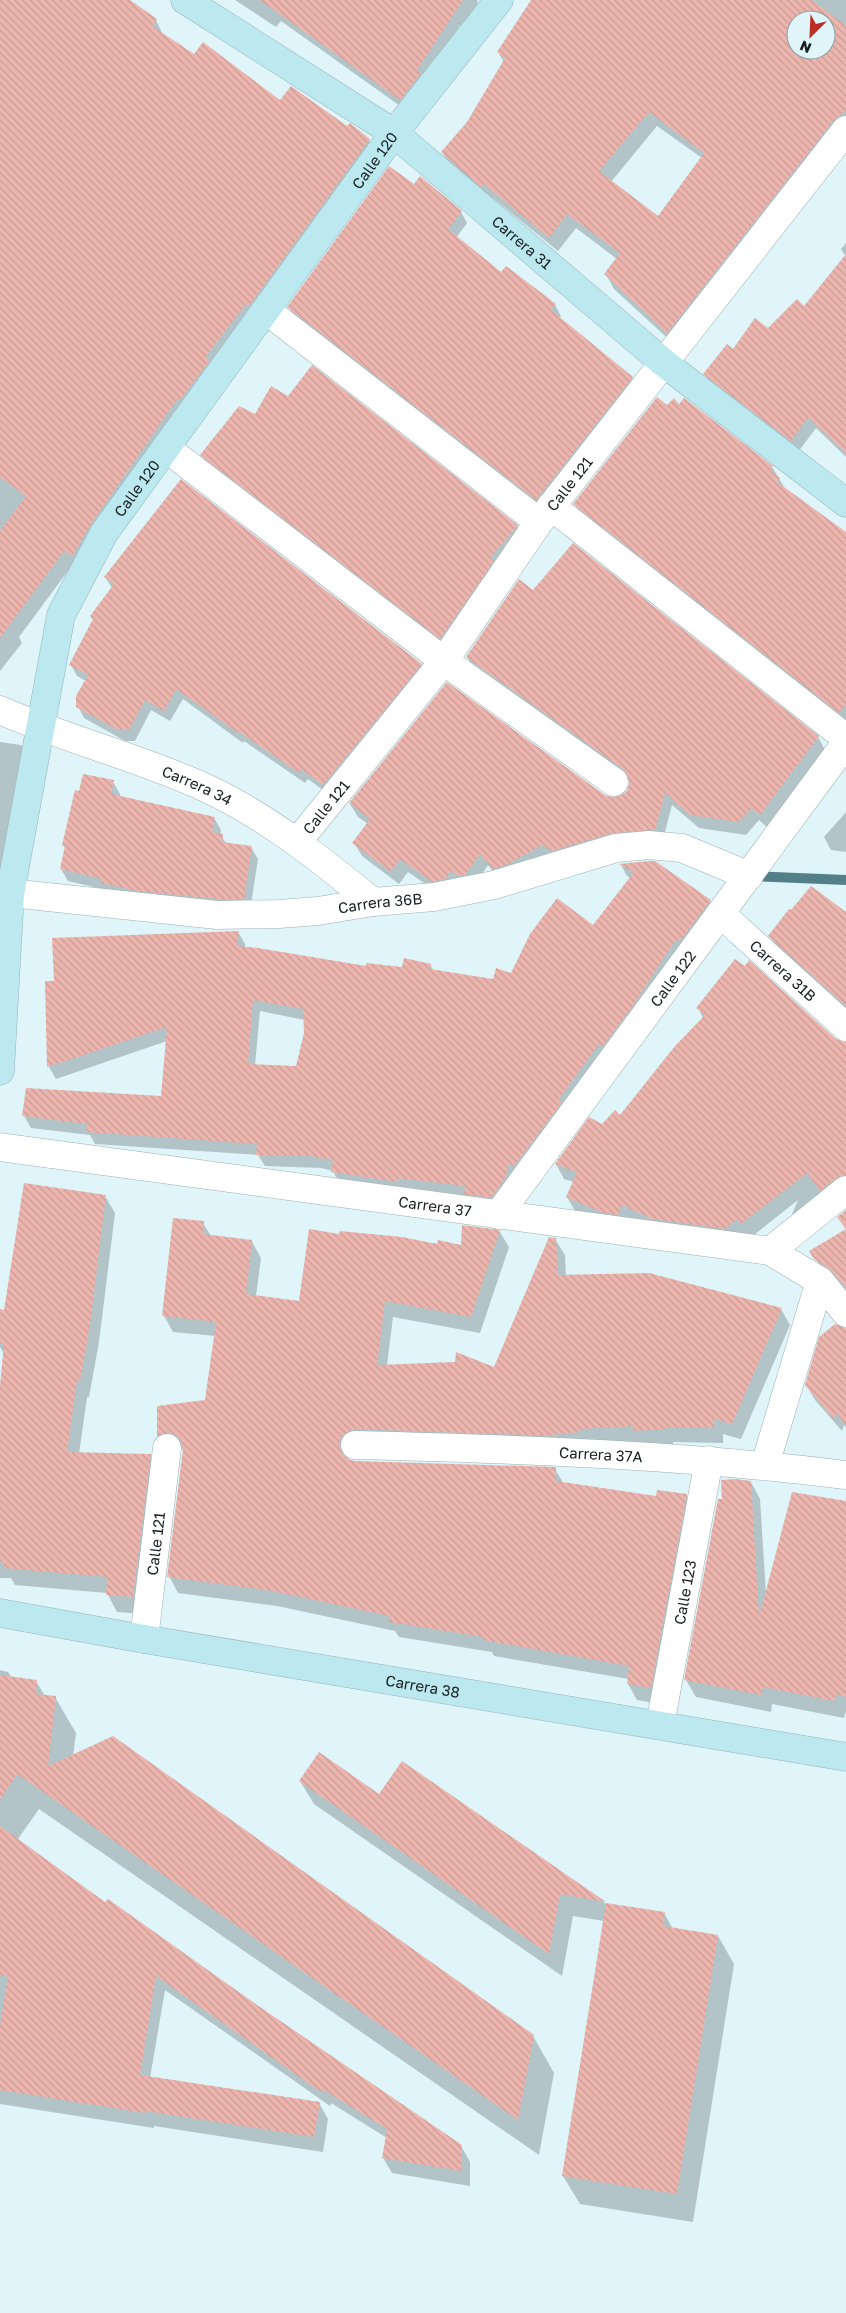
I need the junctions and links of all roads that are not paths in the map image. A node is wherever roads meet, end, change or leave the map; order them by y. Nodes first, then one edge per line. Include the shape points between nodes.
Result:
1 (185, 0) edge
2 (499, 0) edge
3 (846, 130) edge
4 (394, 133) junction
5 (266, 310) junction
6 (664, 363) junction
7 (166, 448) junction
8 (846, 503) edge
9 (545, 514) junction
10 (444, 661) junction
11 (0, 710) edge
12 (41, 728) junction
13 (846, 738) edge
14 (846, 743) edge
15 (614, 782) dead end
16 (298, 841) junction
17 (749, 876) junction
18 (5, 893) edge
19 (373, 902) junction
20 (721, 914) junction
21 (846, 1027) edge
22 (0, 1071) edge
23 (0, 1147) edge
24 (846, 1190) edge
25 (498, 1215) junction
26 (770, 1251) junction
27 (820, 1281) junction
28 (846, 1313) edge
29 (355, 1445) dead end
30 (167, 1448) dead end
31 (709, 1460) junction
32 (765, 1465) junction
33 (846, 1475) edge
34 (0, 1613) edge
35 (144, 1639) junction
36 (660, 1725) junction
37 (846, 1756) edge

1 - 4 street, Carrera 31
2 - 4 street, Calle 120
3 - 6 street, Calle 121
4 - 5 street, Calle 120
4 - 6 street, Carrera 31
5 - 7 street, Calle 120
5 - 9 street
6 - 8 street, Carrera 31
6 - 9 street, Calle 121
7 - 10 street
7 - 12 street, Calle 120 via 104,533 61,615
9 - 10 street, Calle 121
9 - 13 street
10 - 15 street
10 - 16 street, Calle 121
11 - 12 street, Carrera 34
12 - 16 street, Carrera 34 via 158,768 208,789
12 - 18 street, Calle 120
14 - 17 street, Calle 122
16 - 19 street, Carrera 34
17 - 19 street, Carrera 36B via 682,848 648,845 616,848 494,885 442,895
17 - 20 street, Calle 122
18 - 19 street, Carrera 36B via 217,915 288,913
18 - 22 street, Calle 120
20 - 21 street, Carrera 31B
20 - 25 street, Calle 122
23 - 25 street, Carrera 37
24 - 26 street
25 - 26 street, Carrera 37
26 - 27 street, Carrera 37
27 - 28 street, Carrera 37
27 - 32 street
29 - 31 street, Carrera 37A via 532,1449
30 - 35 street, Calle 121
31 - 32 street, Carrera 37A
31 - 36 street, Calle 123
32 - 33 street, Carrera 37A
34 - 35 street, Carrera 38
35 - 36 street, Carrera 38
36 - 37 street, Carrera 38

